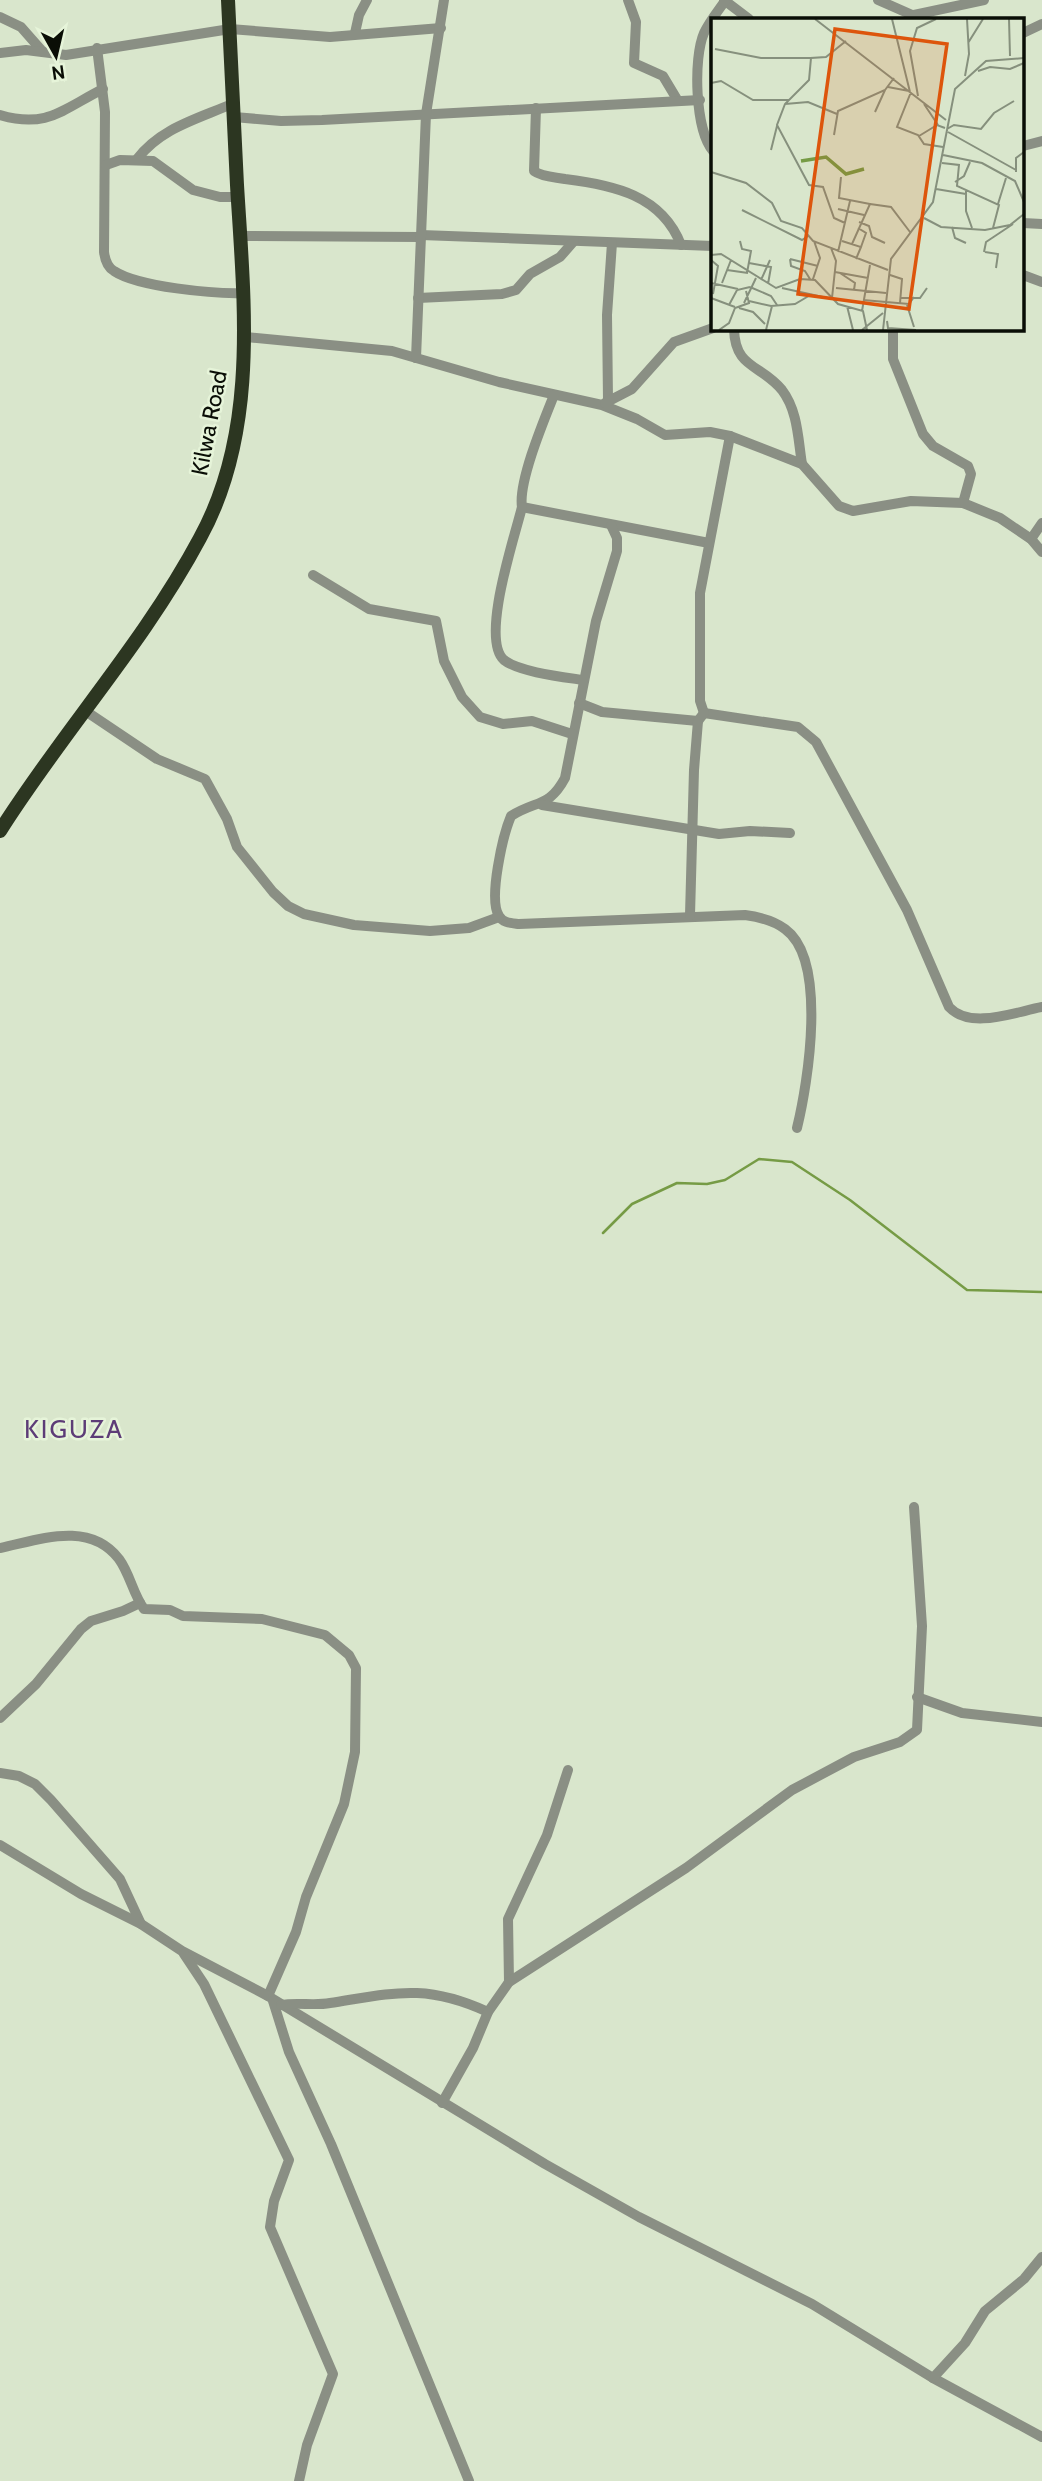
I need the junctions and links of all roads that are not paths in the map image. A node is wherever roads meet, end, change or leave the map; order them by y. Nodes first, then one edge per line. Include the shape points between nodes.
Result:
1 (228, 0) edge
2 (367, 0) edge
3 (444, 0) edge
4 (628, 0) edge
5 (724, 0) edge
6 (878, 0) edge
7 (984, 0) edge
8 (0, 17) edge
9 (918, 17) edge
10 (713, 18) edge
11 (747, 18) edge
12 (711, 21) edge
13 (1042, 24) edge
14 (441, 28) junction
15 (230, 29) junction
16 (355, 33) junction
17 (1024, 33) edge
18 (97, 48) junction
19 (43, 52) junction
20 (0, 53) edge
21 (103, 89) junction
22 (700, 100) junction
23 (678, 101) junction
24 (536, 107) junction
25 (234, 110) junction
26 (426, 114) junction
27 (0, 116) edge
28 (708, 124) edge
29 (1042, 141) edge
30 (1024, 146) edge
31 (137, 159) junction
32 (106, 166) junction
33 (238, 197) junction
34 (1024, 223) edge
35 (1042, 224) edge
36 (240, 236) junction
37 (421, 236) junction
38 (574, 241) junction
39 (612, 243) junction
40 (681, 245) junction
41 (711, 246) edge
42 (1024, 275) edge
43 (1042, 282) edge
44 (244, 293) junction
45 (418, 298) junction
46 (711, 329) edge
47 (734, 331) edge
48 (893, 331) edge
49 (246, 337) junction
50 (416, 358) junction
51 (554, 394) junction
52 (605, 403) junction
53 (730, 436) junction
54 (802, 464) junction
55 (963, 503) junction
56 (522, 507) junction
57 (1042, 523) edge
58 (611, 525) junction
59 (1031, 539) junction
60 (709, 543) junction
61 (1042, 552) edge
62 (313, 575) dead end
63 (583, 680) junction
64 (579, 703) junction
65 (84, 710) junction
66 (701, 717) junction
67 (572, 734) junction
68 (541, 805) junction
69 (694, 829) junction
70 (0, 831) edge
71 (790, 833) dead end
72 (690, 915) junction
73 (499, 917) junction
74 (1042, 1007) edge
75 (797, 1128) dead end
76 (914, 1507) dead end
77 (0, 1548) edge
78 (140, 1603) junction
79 (917, 1697) junction
80 (0, 1718) edge
81 (1042, 1723) edge
82 (568, 1770) dead end
83 (0, 1773) edge
84 (0, 1845) edge
85 (141, 1924) junction
86 (182, 1951) junction
87 (509, 1982) junction
88 (274, 2001) junction
89 (488, 2012) junction
90 (442, 2103) junction
91 (1042, 2257) edge
92 (933, 2378) junction
93 (1042, 2437) edge
94 (299, 2481) edge
95 (469, 2481) edge

1 - 15 highway, Kilwa Road
2 - 16 street
3 - 14 street
4 - 23 street via 636,22 634,63 663,76
5 - 10 street
5 - 11 street
6 - 9 street
7 - 9 street
8 - 19 street via 21,27
12 - 22 street via 700,44
13 - 17 street
14 - 16 street
14 - 26 street
15 - 16 street via 330,37
15 - 18 street
15 - 25 highway, Kilwa Road
18 - 19 street via 66,55
18 - 21 street
19 - 20 street
21 - 27 street via 37,121
21 - 32 street
22 - 23 street
22 - 28 street
23 - 24 street
24 - 26 street
24 - 40 street via 534,171 618,188 644,198
25 - 26 street via 281,121
25 - 31 street via 187,120 161,135
25 - 33 highway, Kilwa Road
26 - 37 street
29 - 30 street
31 - 32 street
31 - 33 street via 161,165 193,190
32 - 44 street via 104,252 113,271 189,290
33 - 36 highway, Kilwa Road
34 - 35 street
36 - 37 street
36 - 44 highway, Kilwa Road
37 - 38 street
37 - 45 street
38 - 39 street
38 - 45 street via 516,290
39 - 40 street
39 - 52 street
40 - 41 street
42 - 43 street
44 - 49 highway, Kilwa Road
45 - 50 street
46 - 52 street via 674,342 639,382
47 - 54 street via 741,357 781,390 790,405
48 - 55 street via 893,359 923,434 933,446 968,466 971,474
49 - 50 street via 375,347
49 - 65 highway, Kilwa Road via 234,441 201,537 153,617
50 - 51 street
51 - 52 street
51 - 56 street via 537,440
52 - 53 street via 665,435 710,432
53 - 54 street
53 - 60 street
54 - 55 street via 839,506 853,511 911,501
55 - 59 street via 993,514
56 - 58 street
56 - 63 street via 494,626 497,649 514,665
57 - 59 street
58 - 60 street
58 - 63 street via 617,551
59 - 61 street
60 - 66 street via 699,605
62 - 67 street via 369,609 436,621 444,661 480,717 503,724 532,721
63 - 64 street
64 - 66 street via 602,712
64 - 67 street
65 - 70 highway, Kilwa Road
65 - 73 street via 158,759 205,779 237,847 273,892 304,915 354,925 430,930 469,928
66 - 69 street via 694,770
66 - 74 street via 797,727 816,742 887,871 955,1013 981,1018
67 - 68 street via 565,778 557,793
68 - 69 street
68 - 73 street via 511,816 495,904
69 - 71 street via 719,834
69 - 72 street
72 - 73 street via 519,924
72 - 75 street via 764,918 787,930 801,951 808,978 811,1048
76 - 79 street via 922,1626
77 - 78 street via 79,1535 106,1547 118,1559
78 - 80 street via 81,1629 36,1684
78 - 88 street via 150,1610 170,1610 183,1616 262,1619 325,1635 349,1655 356,1668 355,1752 339,1822
79 - 81 street via 962,1713
79 - 87 street via 916,1730 910,1736 854,1757 792,1790 686,1868
82 - 87 street via 547,1835 508,1919
83 - 85 street via 35,1784 51,1800 120,1879
84 - 85 street via 80,1894
85 - 86 street
86 - 88 street
86 - 94 street via 204,1984 289,2160 270,2227 333,2374
87 - 89 street
88 - 89 street via 327,2004 411,1990 464,2000
88 - 90 street
88 - 95 street via 289,2052
89 - 90 street
90 - 92 street via 639,2217 812,2304
91 - 92 street via 1024,2279 985,2311 965,2343
92 - 93 street

